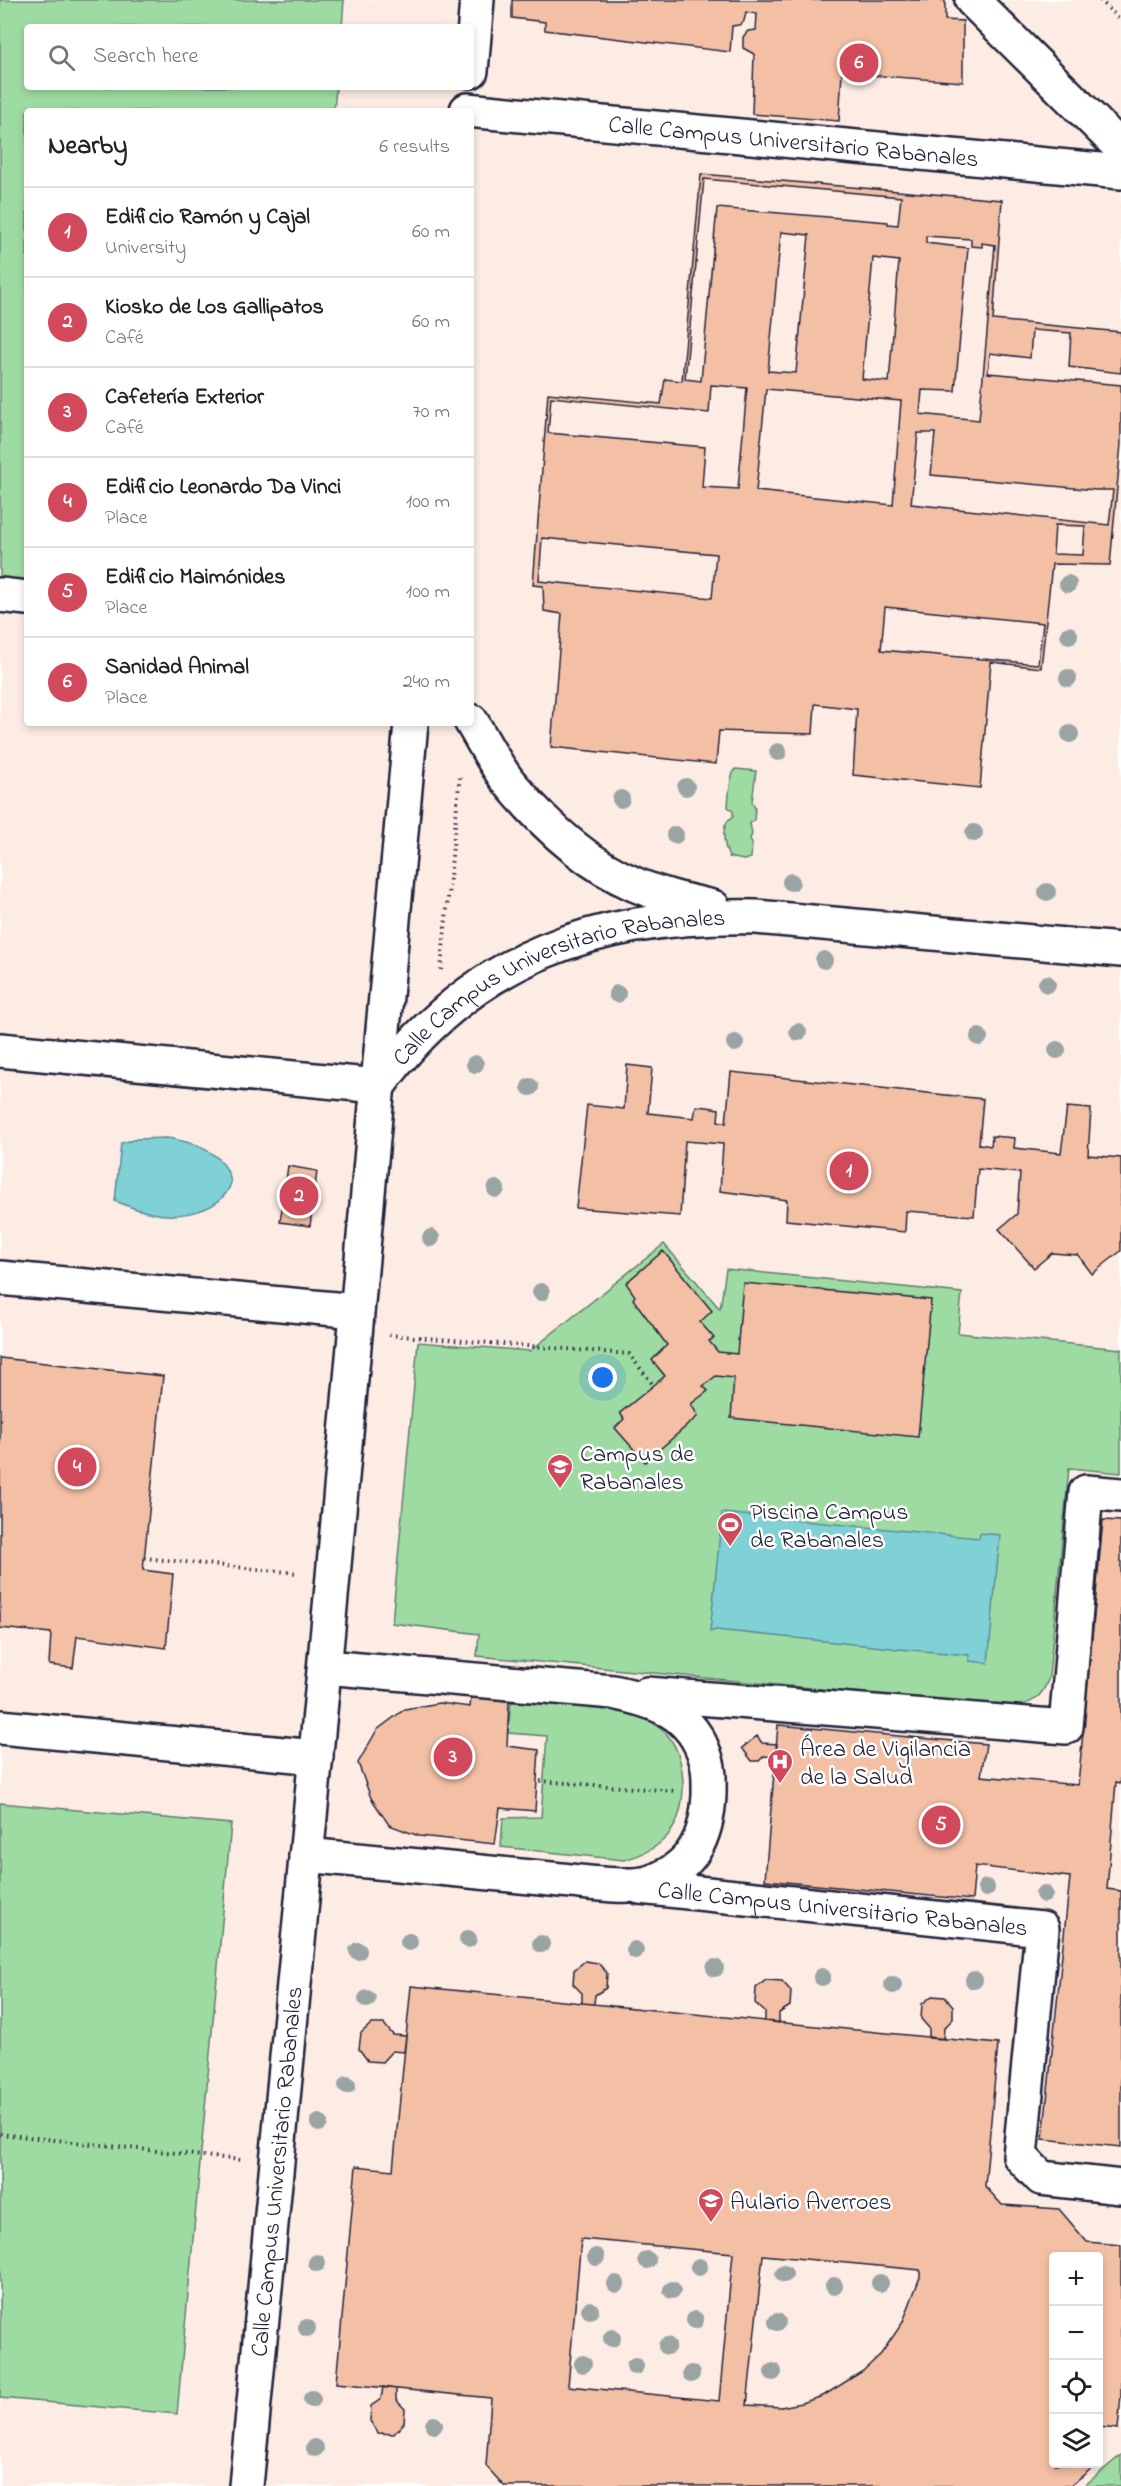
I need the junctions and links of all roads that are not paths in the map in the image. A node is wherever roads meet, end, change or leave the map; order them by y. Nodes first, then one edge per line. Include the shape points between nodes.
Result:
1 (477, 0) edge
2 (972, 0) edge
3 (474, 36) edge
4 (470, 90) edge
5 (467, 108) edge
6 (474, 112) edge
7 (1121, 148) edge
8 (1121, 172) edge
9 (0, 595) edge
10 (24, 598) edge
11 (474, 725) edge
12 (411, 726) edge
13 (756, 917) junction
14 (1121, 950) edge
15 (0, 1050) edge
16 (378, 1086) junction
17 (0, 1278) edge
18 (357, 1322) junction
19 (1121, 1495) edge
20 (325, 1667) junction
21 (613, 1692) junction
22 (0, 1727) edge
23 (316, 1757) junction
24 (306, 1855) junction
25 (593, 1883) junction
26 (1121, 2187) edge
27 (246, 2486) edge

1 - 3 street
2 - 7 street
4 - 5 street, Calle Campus Universitario Rabanales
6 - 8 street, Calle Campus Universitario Rabanales
9 - 10 street
11 - 13 street, Calle Campus Universitario Rabanales via 511,786 559,834 595,862 657,893
12 - 16 street, Calle Campus Universitario Rabanales
13 - 14 street, Calle Campus Universitario Rabanales
13 - 16 street, Calle Campus Universitario Rabanales via 711,916 626,927 594,933 530,956 490,979 445,1013 398,1059
15 - 16 street, Calle Campus Universitario Rabanales
16 - 18 street, Calle Campus Universitario Rabanales
17 - 18 street
18 - 20 street, Calle Campus Universitario Rabanales
19 - 21 street, Calle Campus Universitario Rabanales via 1086,1492 1066,1727
20 - 21 street, Calle Campus Universitario Rabanales
20 - 23 street, Calle Campus Universitario Rabanales
21 - 25 street, Calle Campus Universitario Rabanales via 646,1698 674,1712 692,1728 710,1769 707,1824 689,1858 670,1874 648,1883
22 - 23 street
23 - 24 street, Calle Campus Universitario Rabanales
24 - 25 street, Calle Campus Universitario Rabanales
24 - 27 street, Calle Campus Universitario Rabanales
25 - 26 street, Calle Campus Universitario Rabanales via 1042,1929 1020,2156 1041,2178

